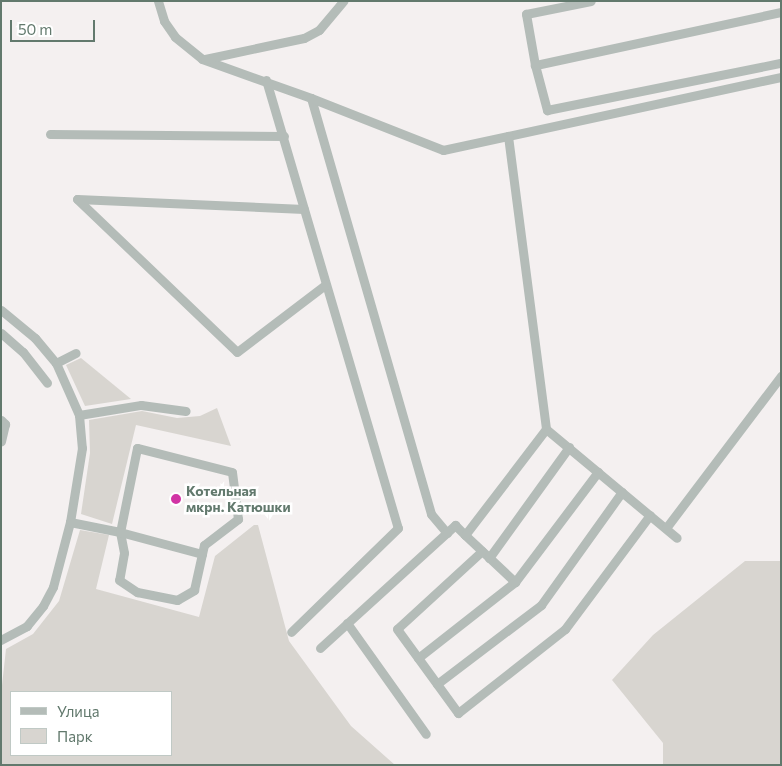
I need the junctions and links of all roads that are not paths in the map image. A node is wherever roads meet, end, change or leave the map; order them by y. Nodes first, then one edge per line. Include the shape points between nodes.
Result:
1 (158, 1) edge
2 (343, 1) edge
3 (590, 1) edge
4 (781, 12) edge
5 (202, 59) junction
6 (781, 63) edge
7 (535, 65) junction
8 (781, 77) edge
9 (266, 80) junction
10 (311, 98) junction
11 (50, 134) dead end
12 (284, 136) junction
13 (508, 136) junction
14 (304, 210) junction
15 (325, 285) junction
16 (1, 310) edge
17 (1, 334) edge
18 (76, 353) dead end
19 (56, 363) junction
20 (781, 376) edge
21 (47, 383) dead end
22 (186, 410) dead end
23 (79, 415) junction
24 (1, 420) edge
25 (546, 429) junction
26 (1, 442) edge
27 (569, 448) junction
28 (598, 472) junction
29 (622, 492) junction
30 (650, 515) junction
31 (70, 522) junction
32 (666, 528) junction
33 (120, 532) junction
34 (447, 533) junction
35 (465, 535) junction
36 (677, 538) dead end
37 (482, 551) junction
38 (202, 554) junction
39 (489, 558) junction
40 (515, 582) junction
41 (347, 623) junction
42 (291, 632) dead end
43 (1, 640) edge
44 (320, 648) dead end
45 (418, 658) junction
46 (437, 684) junction
47 (426, 734) dead end

1 - 5 street via 164,21 175,37
2 - 5 street via 331,18 304,38
3 - 7 street via 526,14
4 - 7 street
5 - 9 street
6 - 7 street via 547,110
8 - 13 street
9 - 10 street
9 - 12 street
10 - 13 street via 442,150
10 - 34 street via 431,514
11 - 12 street
12 - 14 street
13 - 25 street
14 - 15 street
14 - 15 street via 77,199 237,352
15 - 42 street via 398,528
16 - 19 street via 35,338
17 - 21 street via 23,352
18 - 19 street
19 - 23 street
20 - 32 street
22 - 23 street via 142,405
23 - 31 street via 82,448
24 - 26 street via 6,424
25 - 27 street
25 - 35 street
27 - 28 street
27 - 39 street
28 - 29 street
28 - 40 street
29 - 30 street
29 - 46 street via 541,605
30 - 32 street
30 - 46 street via 565,629 458,713
31 - 33 street
31 - 43 street via 53,587 43,606 27,626
32 - 36 street
33 - 38 street
33 - 38 street via 124,553 119,580 137,592 177,600 194,590
33 - 38 street via 137,448 232,472 238,519 204,545
34 - 35 street via 455,526
34 - 41 street
35 - 37 street
37 - 39 street
37 - 45 street via 397,629
39 - 40 street
40 - 45 street
41 - 44 street
41 - 47 street
45 - 46 street

